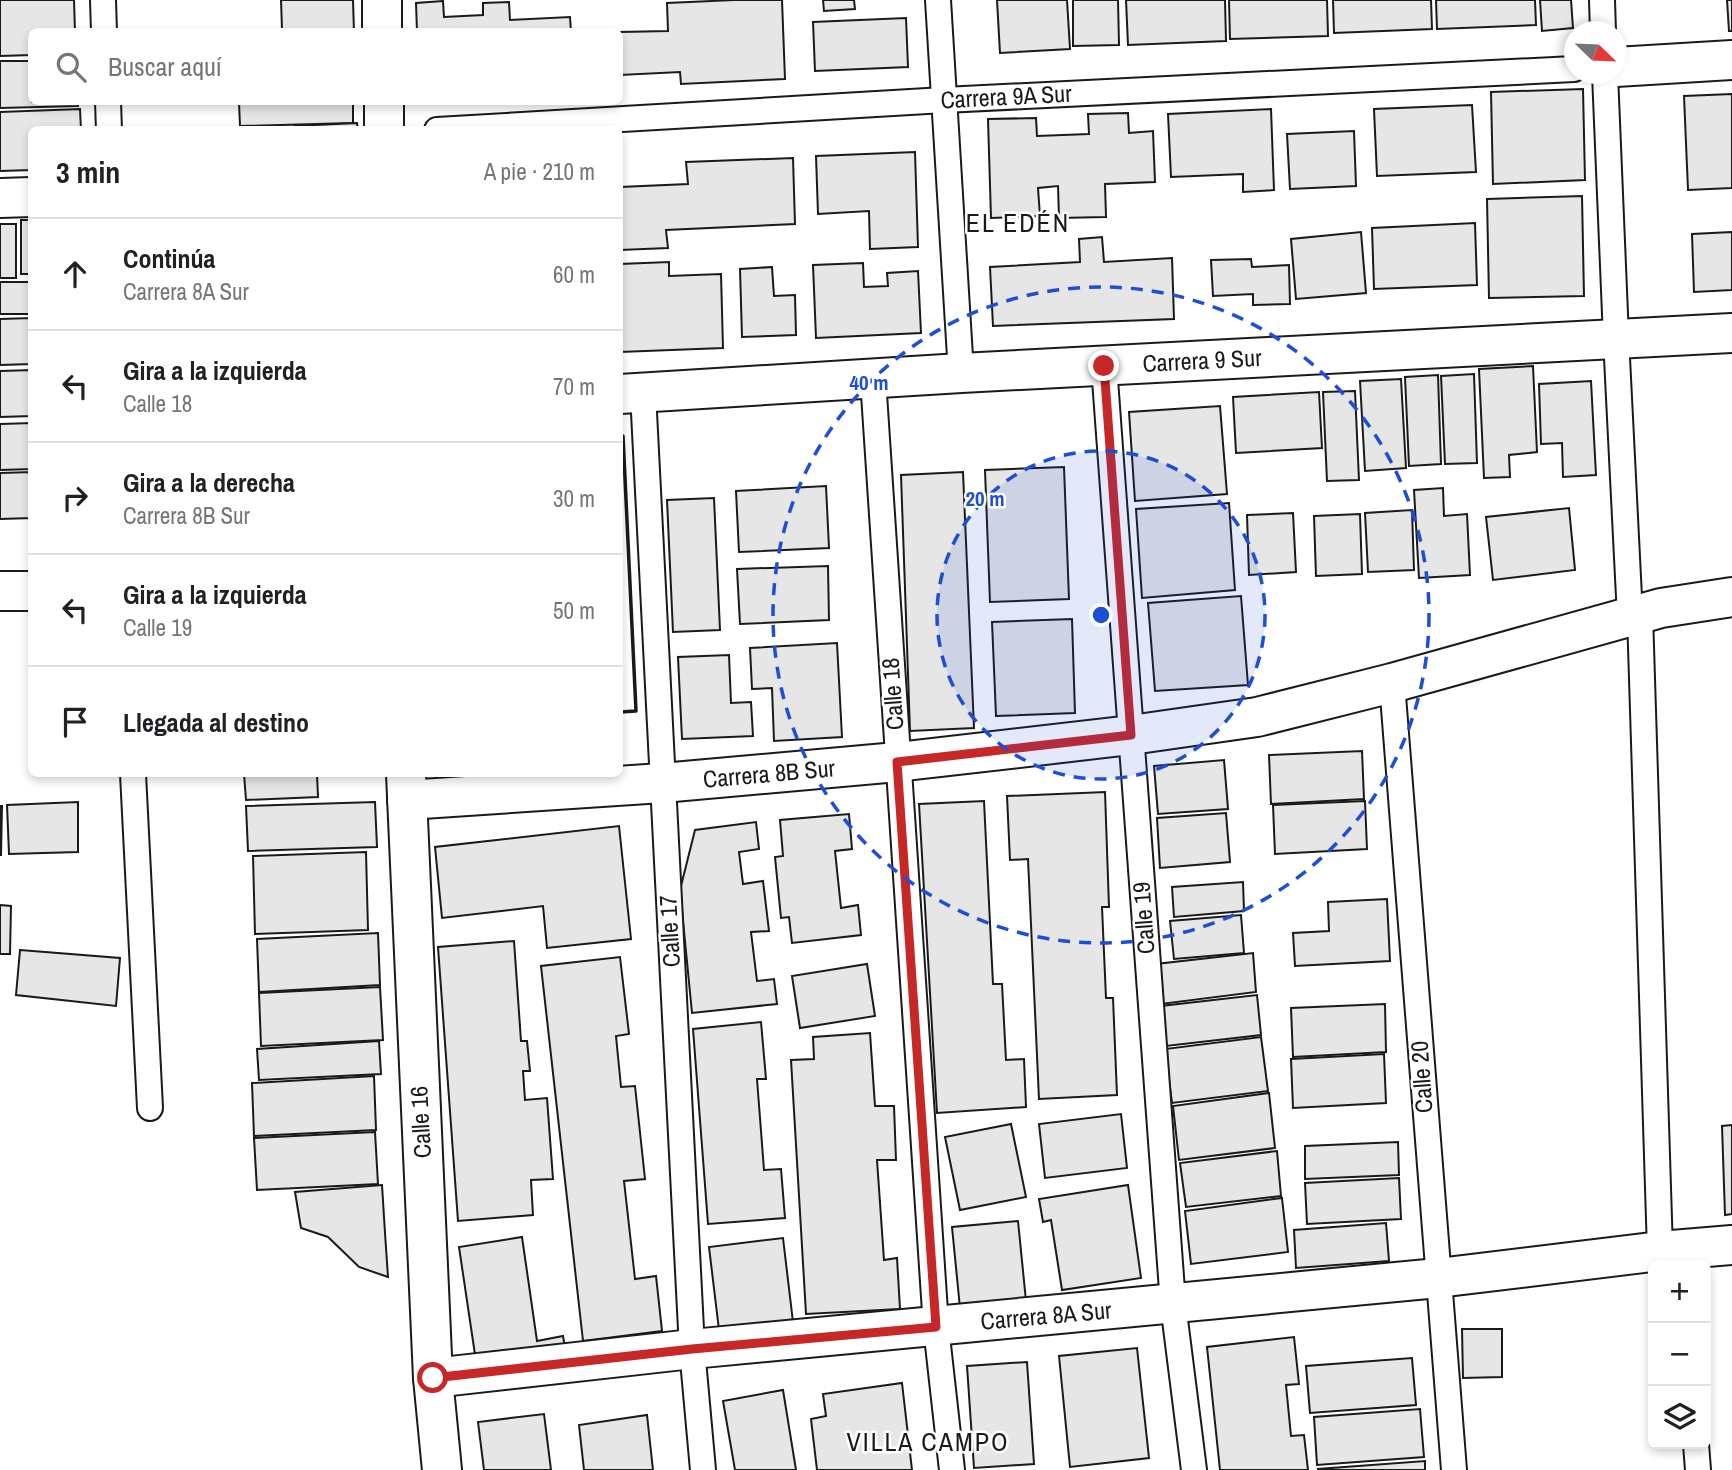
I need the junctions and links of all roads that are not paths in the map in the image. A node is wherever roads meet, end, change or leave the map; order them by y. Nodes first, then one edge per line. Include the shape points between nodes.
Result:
1 (103, 0) edge
2 (382, 0) edge
3 (938, 0) edge
4 (1602, 0) edge
5 (1603, 21) edge
6 (104, 28) edge
7 (383, 28) edge
8 (1732, 60) edge
9 (1627, 66) edge
10 (1564, 69) edge
11 (1605, 84) edge
12 (944, 100) junction
13 (108, 105) edge
14 (384, 105) edge
15 (109, 126) edge
16 (384, 126) edge
17 (505, 126) edge
18 (28, 197) edge
19 (0, 198) edge
20 (1732, 333) edge
21 (1616, 338) junction
22 (1104, 366) junction
23 (961, 373) junction
24 (873, 379) junction
25 (631, 393) edge
26 (0, 591) edge
27 (28, 591) edge
28 (1732, 597) edge
29 (1635, 616) junction
30 (1392, 683) junction
31 (1131, 735) junction
32 (897, 762) junction
33 (133, 777) edge
34 (662, 783) junction
35 (406, 787) edge
36 (150, 1108) dead end
37 (1732, 1245) edge
38 (1673, 1255) edge
39 (1438, 1278) junction
40 (1172, 1304) junction
41 (936, 1327) junction
42 (692, 1349) junction
43 (433, 1378) junction
44 (1696, 1449) edge
45 (442, 1470) edge
46 (703, 1470) edge
47 (953, 1470) edge
48 (1194, 1470) edge
49 (1454, 1470) edge
50 (1698, 1470) edge

1 - 6 lane
2 - 7 street
3 - 12 lane
4 - 5 lane
8 - 9 street
10 - 12 lane, Carrera 9A Sur
11 - 21 lane
12 - 17 lane, Carrera 9A Sur
12 - 23 lane
13 - 15 lane
14 - 16 street
18 - 19 street
20 - 21 street, Carrera 9 Sur
21 - 22 street, Carrera 9 Sur
21 - 29 lane
22 - 23 street, Carrera 9 Sur
22 - 31 lane, Calle 19
23 - 24 street, Carrera 9 Sur
24 - 25 street, Carrera 9 Sur
24 - 32 lane, Calle 18
25 - 34 lane, Calle 17
26 - 27 street
28 - 29 street, Carrera 8B Sur
29 - 30 street, Carrera 8B Sur
29 - 38 lane
30 - 31 street, Carrera 8B Sur via 1257,717
30 - 39 lane, Calle 20
31 - 32 street, Carrera 8B Sur
31 - 40 lane, Calle 19
32 - 34 street, Carrera 8B Sur
32 - 41 lane, Calle 18
33 - 36 lane
34 - 35 street, Carrera 8B Sur
34 - 42 lane, Calle 17
35 - 43 street, Calle 16
37 - 38 street, Carrera 8A Sur
38 - 39 street, Carrera 8A Sur
39 - 40 street, Carrera 8A Sur
39 - 49 lane, Calle 20
40 - 41 street, Carrera 8A Sur
40 - 48 lane, Calle 19
41 - 42 street, Carrera 8A Sur
41 - 47 lane, Calle 18
42 - 43 street, Carrera 8A Sur
42 - 46 lane, Calle 17
43 - 45 street, Calle 16
44 - 50 lane

